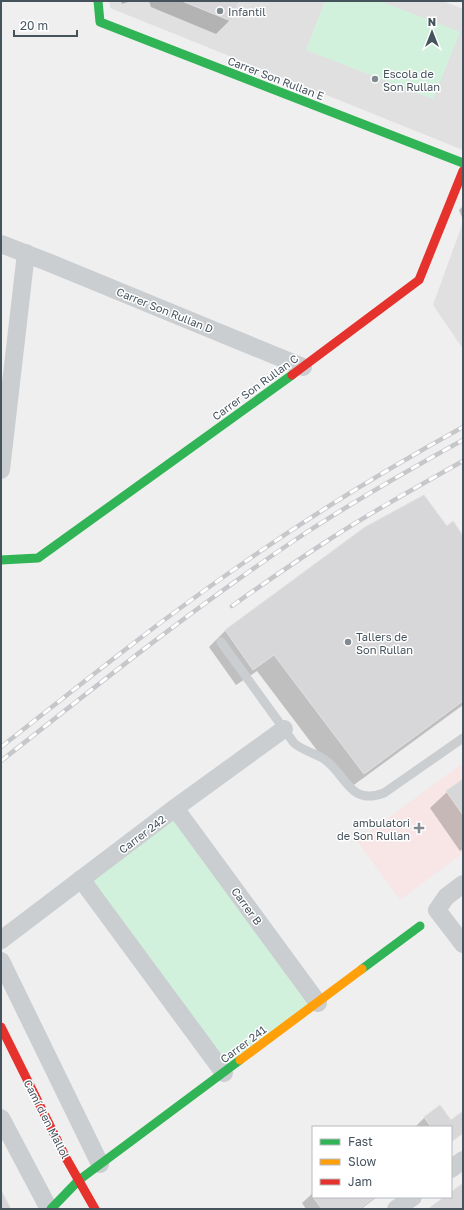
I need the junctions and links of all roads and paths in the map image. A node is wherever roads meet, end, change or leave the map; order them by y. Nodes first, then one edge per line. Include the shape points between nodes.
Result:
1 (98, 1) edge
2 (463, 163) edge
3 (462, 173) edge
4 (1, 244) edge
5 (26, 254) junction
6 (303, 367) junction
7 (1, 470) edge
8 (1, 560) edge
9 (221, 642) dead end
10 (284, 729) junction
11 (463, 738) edge
12 (175, 808) junction
13 (81, 880) junction
14 (463, 884) edge
15 (420, 926) dead end
16 (1, 940) edge
17 (463, 944) edge
18 (1, 961) edge
19 (318, 1003) junction
20 (1, 1027) edge
21 (224, 1073) junction
22 (1, 1118) edge
23 (463, 1160) edge
24 (100, 1164) junction
25 (452, 1168) edge
26 (79, 1180) junction
27 (412, 1198) edge
28 (50, 1209) edge
29 (95, 1209) edge
30 (396, 1209) edge

1 - 2 street, Carrer Son Rullan E via 100,22
3 - 6 street, Carrer Son Rullan C via 419,280
4 - 5 street, Carrer Son Rullan D
5 - 6 street, Carrer Son Rullan D
5 - 7 street
6 - 8 street, Carrer Son Rullan C via 38,558
9 - 10 lane
10 - 11 lane via 299,747 325,760 348,787 365,796 384,793
10 - 12 street, Carrer 242
12 - 13 street, Carrer 242
12 - 19 street, Carrer B
13 - 16 street, Carrer 242
13 - 21 street
14 - 17 street via 446,896 437,910
15 - 19 street, Carrer 241
18 - 24 street
19 - 21 street, Carrer 241
20 - 26 street, Camí d'en Mallol
21 - 24 street, Carrer 241
22 - 28 street
23 - 25 street
24 - 26 street, Carrer 241
26 - 28 street, Carrer 241
26 - 29 street, Camí d'en Mallol
27 - 30 street

